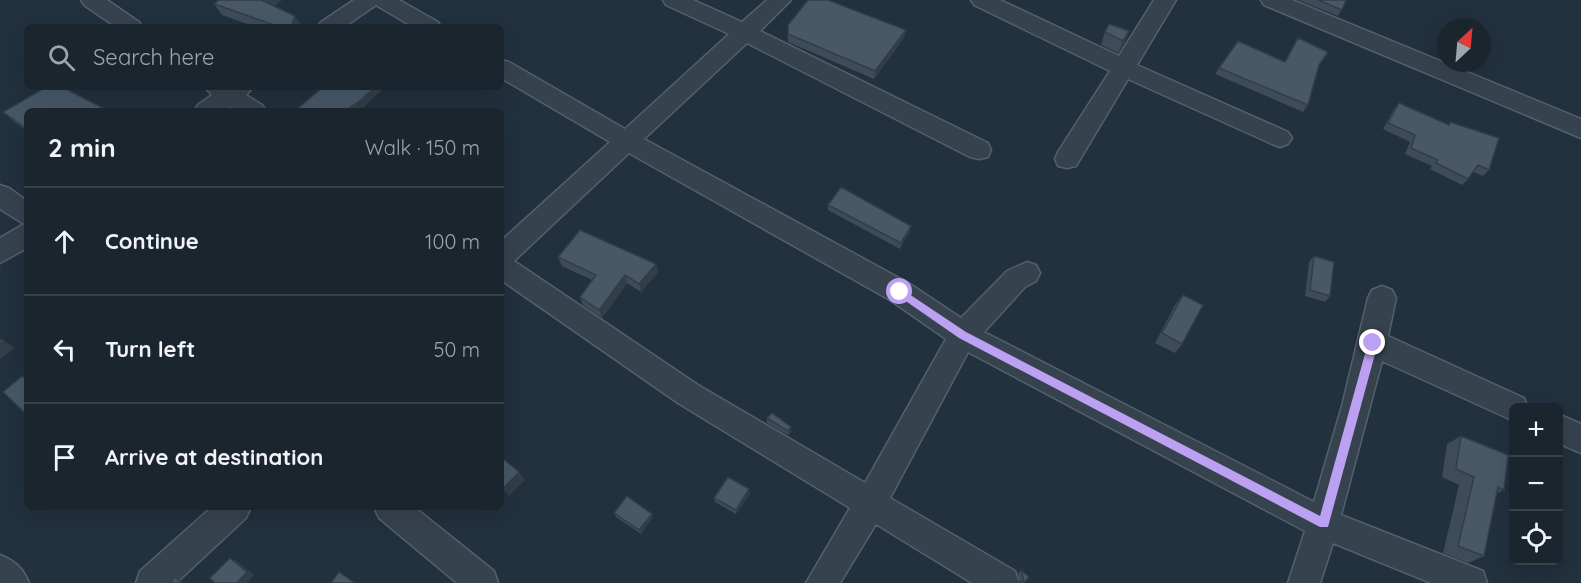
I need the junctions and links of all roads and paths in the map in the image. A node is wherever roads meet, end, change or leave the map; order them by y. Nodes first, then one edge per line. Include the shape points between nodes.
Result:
1 (92, 0) edge
2 (369, 0) edge
3 (383, 0) edge
4 (674, 0) edge
5 (780, 0) edge
6 (982, 0) edge
7 (1165, 0) edge
8 (1272, 0) edge
9 (127, 24) edge
10 (333, 24) edge
11 (425, 24) edge
12 (744, 32) junction
13 (1123, 68) junction
14 (504, 70) edge
15 (229, 90) edge
16 (209, 108) edge
17 (250, 108) edge
18 (1581, 129) edge
19 (1280, 138) dead end
20 (627, 141) junction
21 (979, 150) dead end
22 (1067, 159) dead end
23 (0, 195) edge
24 (24, 213) edge
25 (24, 236) edge
26 (0, 252) edge
27 (504, 254) edge
28 (504, 268) edge
29 (1027, 273) dead end
30 (1382, 298) dead end
31 (963, 335) junction
32 (1373, 343) junction
33 (1509, 406) edge
34 (1563, 430) edge
35 (1581, 439) edge
36 (871, 503) junction
37 (232, 510) edge
38 (394, 510) edge
39 (1324, 524) junction
40 (0, 571) edge
41 (13, 583) edge
42 (152, 583) edge
43 (482, 583) edge
44 (822, 583) edge
45 (1003, 583) edge
46 (1304, 583) edge
47 (1471, 583) edge

1 - 9 street
2 - 10 street
3 - 11 street
4 - 12 street
5 - 12 street
6 - 13 street
7 - 13 street
8 - 18 street
12 - 20 street
12 - 21 street
13 - 19 street
13 - 22 street
14 - 20 street
15 - 16 street
15 - 17 street
20 - 27 street
20 - 31 street via 900,292
23 - 24 street
25 - 26 street
28 - 36 street via 688,394
29 - 31 street via 1016,279
30 - 32 street
31 - 36 street
31 - 39 street
32 - 33 street
32 - 39 street
34 - 35 street
36 - 44 street
36 - 45 street
37 - 42 street
38 - 43 street
39 - 46 street
39 - 47 street
40 - 41 street

